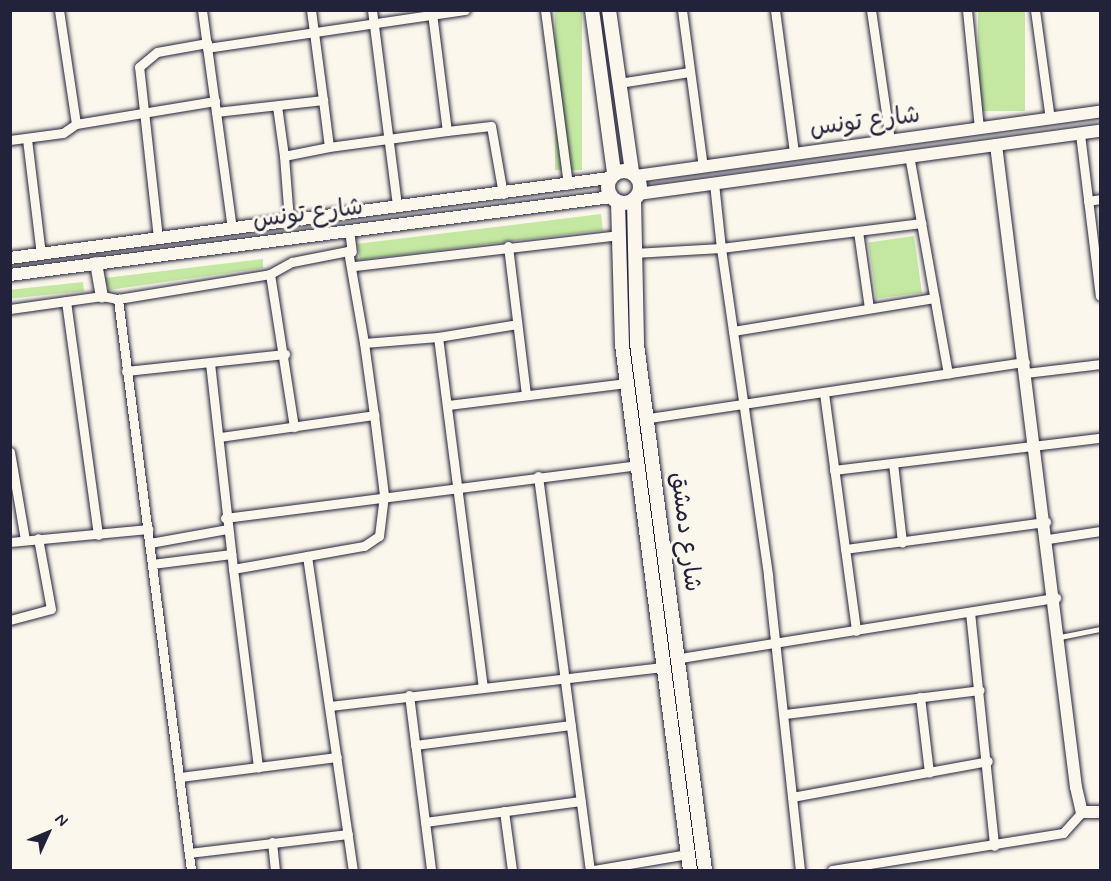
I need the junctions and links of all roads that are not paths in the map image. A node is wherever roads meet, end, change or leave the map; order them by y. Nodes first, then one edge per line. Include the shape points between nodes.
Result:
1 (59, 10) edge
2 (202, 10) edge
3 (311, 10) edge
4 (372, 10) edge
5 (465, 10) edge
6 (545, 10) edge
7 (592, 10) edge
8 (609, 10) edge
9 (682, 10) edge
10 (775, 10) edge
11 (871, 10) edge
12 (967, 10) edge
13 (1035, 10) edge
14 (432, 13) edge
15 (374, 25) junction
16 (314, 33) junction
17 (207, 45) junction
18 (689, 72) junction
19 (619, 83) junction
20 (323, 100) junction
21 (215, 101) junction
22 (277, 106) junction
23 (216, 112) junction
24 (143, 113) junction
25 (1096, 113) edge
26 (1050, 119) junction
27 (76, 124) junction
28 (979, 128) junction
29 (447, 131) junction
30 (1098, 131) edge
31 (1080, 134) junction
32 (27, 139) junction
33 (388, 139) junction
34 (10, 140) edge
35 (890, 140) junction
36 (996, 145) junction
37 (329, 147) junction
38 (794, 153) junction
39 (909, 155) junction
40 (284, 156) junction
41 (703, 167) junction
42 (634, 174) junction
43 (612, 175) junction
44 (714, 183) junction
45 (568, 184) junction
46 (503, 194) junction
47 (636, 197) junction
48 (1101, 199) edge
49 (614, 200) junction
50 (1088, 201) junction
51 (397, 206) junction
52 (289, 220) junction
53 (921, 223) junction
54 (232, 228) junction
55 (349, 229) junction
56 (858, 231) junction
57 (617, 235) junction
58 (158, 238) junction
59 (508, 246) junction
60 (721, 248) junction
61 (352, 252) junction
62 (634, 253) junction
63 (41, 254) junction
64 (10, 258) edge
65 (96, 263) junction
66 (355, 266) junction
67 (10, 274) edge
68 (270, 274) junction
69 (1099, 275) edge
70 (102, 296) junction
71 (1101, 296) edge
72 (934, 298) junction
73 (118, 299) junction
74 (66, 301) junction
75 (869, 308) junction
76 (10, 309) edge
77 (517, 324) junction
78 (733, 331) junction
79 (438, 338) junction
80 (364, 343) junction
81 (285, 354) junction
82 (210, 363) junction
83 (1101, 364) edge
84 (1026, 367) junction
85 (126, 371) junction
86 (948, 374) junction
87 (627, 383) junction
88 (824, 393) junction
89 (526, 394) junction
90 (448, 405) junction
91 (744, 406) junction
92 (374, 415) junction
93 (649, 418) junction
94 (294, 427) junction
95 (220, 437) junction
96 (1101, 438) edge
97 (1036, 446) junction
98 (10, 452) edge
99 (893, 463) junction
100 (637, 465) junction
101 (834, 470) junction
102 (12, 472) edge
103 (538, 476) junction
104 (460, 486) junction
105 (384, 495) junction
106 (1046, 522) junction
107 (226, 524) junction
108 (148, 529) junction
109 (1101, 531) edge
110 (98, 536) junction
111 (38, 538) junction
112 (1048, 539) junction
113 (25, 540) junction
114 (10, 542) edge
115 (902, 542) junction
116 (150, 543) junction
117 (845, 549) junction
118 (231, 554) junction
119 (307, 556) junction
120 (152, 564) junction
121 (233, 569) junction
122 (1056, 598) junction
123 (970, 612) junction
124 (10, 620) edge
125 (1101, 629) edge
126 (856, 631) junction
127 (1060, 637) junction
128 (774, 645) junction
129 (680, 658) junction
130 (663, 667) junction
131 (567, 677) junction
132 (483, 686) junction
133 (980, 690) junction
134 (409, 695) junction
135 (920, 697) junction
136 (330, 706) junction
137 (784, 714) junction
138 (572, 725) junction
139 (415, 745) junction
140 (337, 757) junction
141 (988, 761) junction
142 (258, 767) junction
143 (928, 772) junction
144 (180, 777) junction
145 (792, 797) junction
146 (581, 801) junction
147 (504, 811) junction
148 (1082, 812) junction
149 (1101, 812) edge
150 (425, 822) junction
151 (348, 834) junction
152 (272, 843) junction
153 (994, 846) junction
154 (189, 853) junction
155 (688, 854) junction
156 (885, 867) edge
157 (191, 870) edge
158 (275, 870) edge
159 (353, 870) edge
160 (431, 870) edge
161 (512, 870) edge
162 (592, 870) edge
163 (690, 870) edge
164 (705, 870) edge
165 (800, 870) edge
166 (832, 870) edge

1 - 27 street
2 - 17 street
3 - 16 street
4 - 15 street
5 - 14 street
6 - 45 street
7 - 43 main road
8 - 19 main road
9 - 18 street
10 - 38 street
11 - 35 street
12 - 28 street
13 - 26 street
14 - 15 street
14 - 29 street
15 - 16 street
15 - 33 street
16 - 17 street
16 - 20 street
17 - 21 street
17 - 24 street via 145,57 139,67
18 - 19 street
18 - 41 street
19 - 42 main road
20 - 22 street
20 - 37 street
21 - 23 street
21 - 24 street
22 - 23 street
22 - 40 street
23 - 54 street
24 - 27 street
24 - 58 street
25 - 26 street, شارع تونس
25 - 30 street
26 - 28 street, شارع تونس
27 - 32 street via 63,133
28 - 35 street, شارع تونس
29 - 33 street
29 - 46 street via 491,126
30 - 31 street, شارع تونس
31 - 36 street, شارع تونس
31 - 50 street
32 - 34 street
32 - 63 street
33 - 37 street
33 - 51 street
35 - 38 street, شارع تونس
36 - 39 street, شارع تونس
36 - 84 street
37 - 40 street
38 - 41 street, شارع تونس
39 - 44 street, شارع تونس
39 - 53 street
40 - 52 street
41 - 42 street, شارع تونس
42 - 43 main road
42 - 47 main road, شارع دمشق
43 - 45 street, شارع تونس
43 - 49 main road, شارع دمشق
44 - 47 street, شارع تونس
44 - 60 street
45 - 46 street, شارع تونس
46 - 51 street, شارع تونس
47 - 49 main road
47 - 62 main road, شارع دمشق
48 - 50 street
49 - 55 street, شارع تونس
49 - 57 main road, شارع دمشق
50 - 69 street
51 - 52 street, شارع تونس
52 - 54 street, شارع تونس
53 - 56 street
53 - 72 street
54 - 58 street, شارع تونس
55 - 61 street
55 - 65 street, شارع تونس
56 - 60 street
56 - 75 street
57 - 59 street
57 - 87 main road, شارع دمشق
58 - 63 street, شارع تونس
59 - 66 street
59 - 77 street
60 - 62 street
60 - 78 street
61 - 66 street
61 - 68 street via 292,262
62 - 93 main road, شارع دمشق via 635,319
63 - 64 street, شارع تونس
65 - 67 street, شارع تونس
65 - 70 street
66 - 80 street
68 - 73 street
68 - 81 street
69 - 71 street
70 - 73 street
70 - 74 street
72 - 75 street
72 - 86 street
73 - 85 street
74 - 76 street
74 - 110 street
75 - 78 street
77 - 79 street
77 - 89 street
78 - 91 street
79 - 80 street
79 - 90 street
80 - 92 street
81 - 82 street
81 - 94 street
82 - 85 street
82 - 95 street
83 - 84 street
84 - 86 street
84 - 97 street
85 - 108 street
86 - 88 street
87 - 89 street
87 - 100 main road, شارع دمشق
88 - 91 street
88 - 101 street
89 - 90 street
90 - 104 street
91 - 93 street
91 - 128 street
92 - 94 street
92 - 105 street
93 - 129 main road, شارع دمشق
94 - 95 street
95 - 107 street
96 - 97 street
97 - 99 street
97 - 106 street
98 - 102 street
99 - 101 street
99 - 115 street
100 - 103 street
100 - 130 main road, شارع دمشق
101 - 117 street
102 - 113 street
103 - 104 street
103 - 131 street
104 - 105 street
104 - 132 street
105 - 107 street
105 - 119 street via 379,536 373,542
106 - 112 street
106 - 115 street
107 - 116 street
107 - 118 street
108 - 110 street
108 - 116 street
109 - 112 street
110 - 111 street
111 - 113 street
111 - 124 street via 51,609
112 - 122 street
113 - 114 street
115 - 117 street
116 - 120 street
117 - 126 street
118 - 120 street
118 - 121 street
119 - 121 street
119 - 136 street
120 - 144 street
121 - 142 street
122 - 123 street
122 - 127 street
123 - 126 street
123 - 133 street
125 - 127 lane
126 - 128 street
127 - 148 street
128 - 129 street
128 - 137 street
129 - 164 main road, شارع دمشق
130 - 131 street
130 - 155 main road, شارع دمشق
131 - 132 street
131 - 138 street
132 - 134 street
133 - 135 street
133 - 141 street
134 - 136 street
134 - 139 street
135 - 137 street
135 - 143 street
136 - 140 street
137 - 145 street
138 - 139 street
138 - 146 street
139 - 150 street
140 - 142 street
140 - 151 street
141 - 143 street
141 - 153 street
142 - 144 street
143 - 145 street
144 - 154 street
145 - 165 street
146 - 147 street
146 - 162 street
147 - 150 street
147 - 161 street
148 - 149 street
148 - 153 street via 1063,833
150 - 160 street
151 - 152 street
151 - 159 street
152 - 154 street
152 - 158 street
153 - 156 street
154 - 157 street
155 - 162 street
155 - 163 main road, شارع دمشق
156 - 166 street

